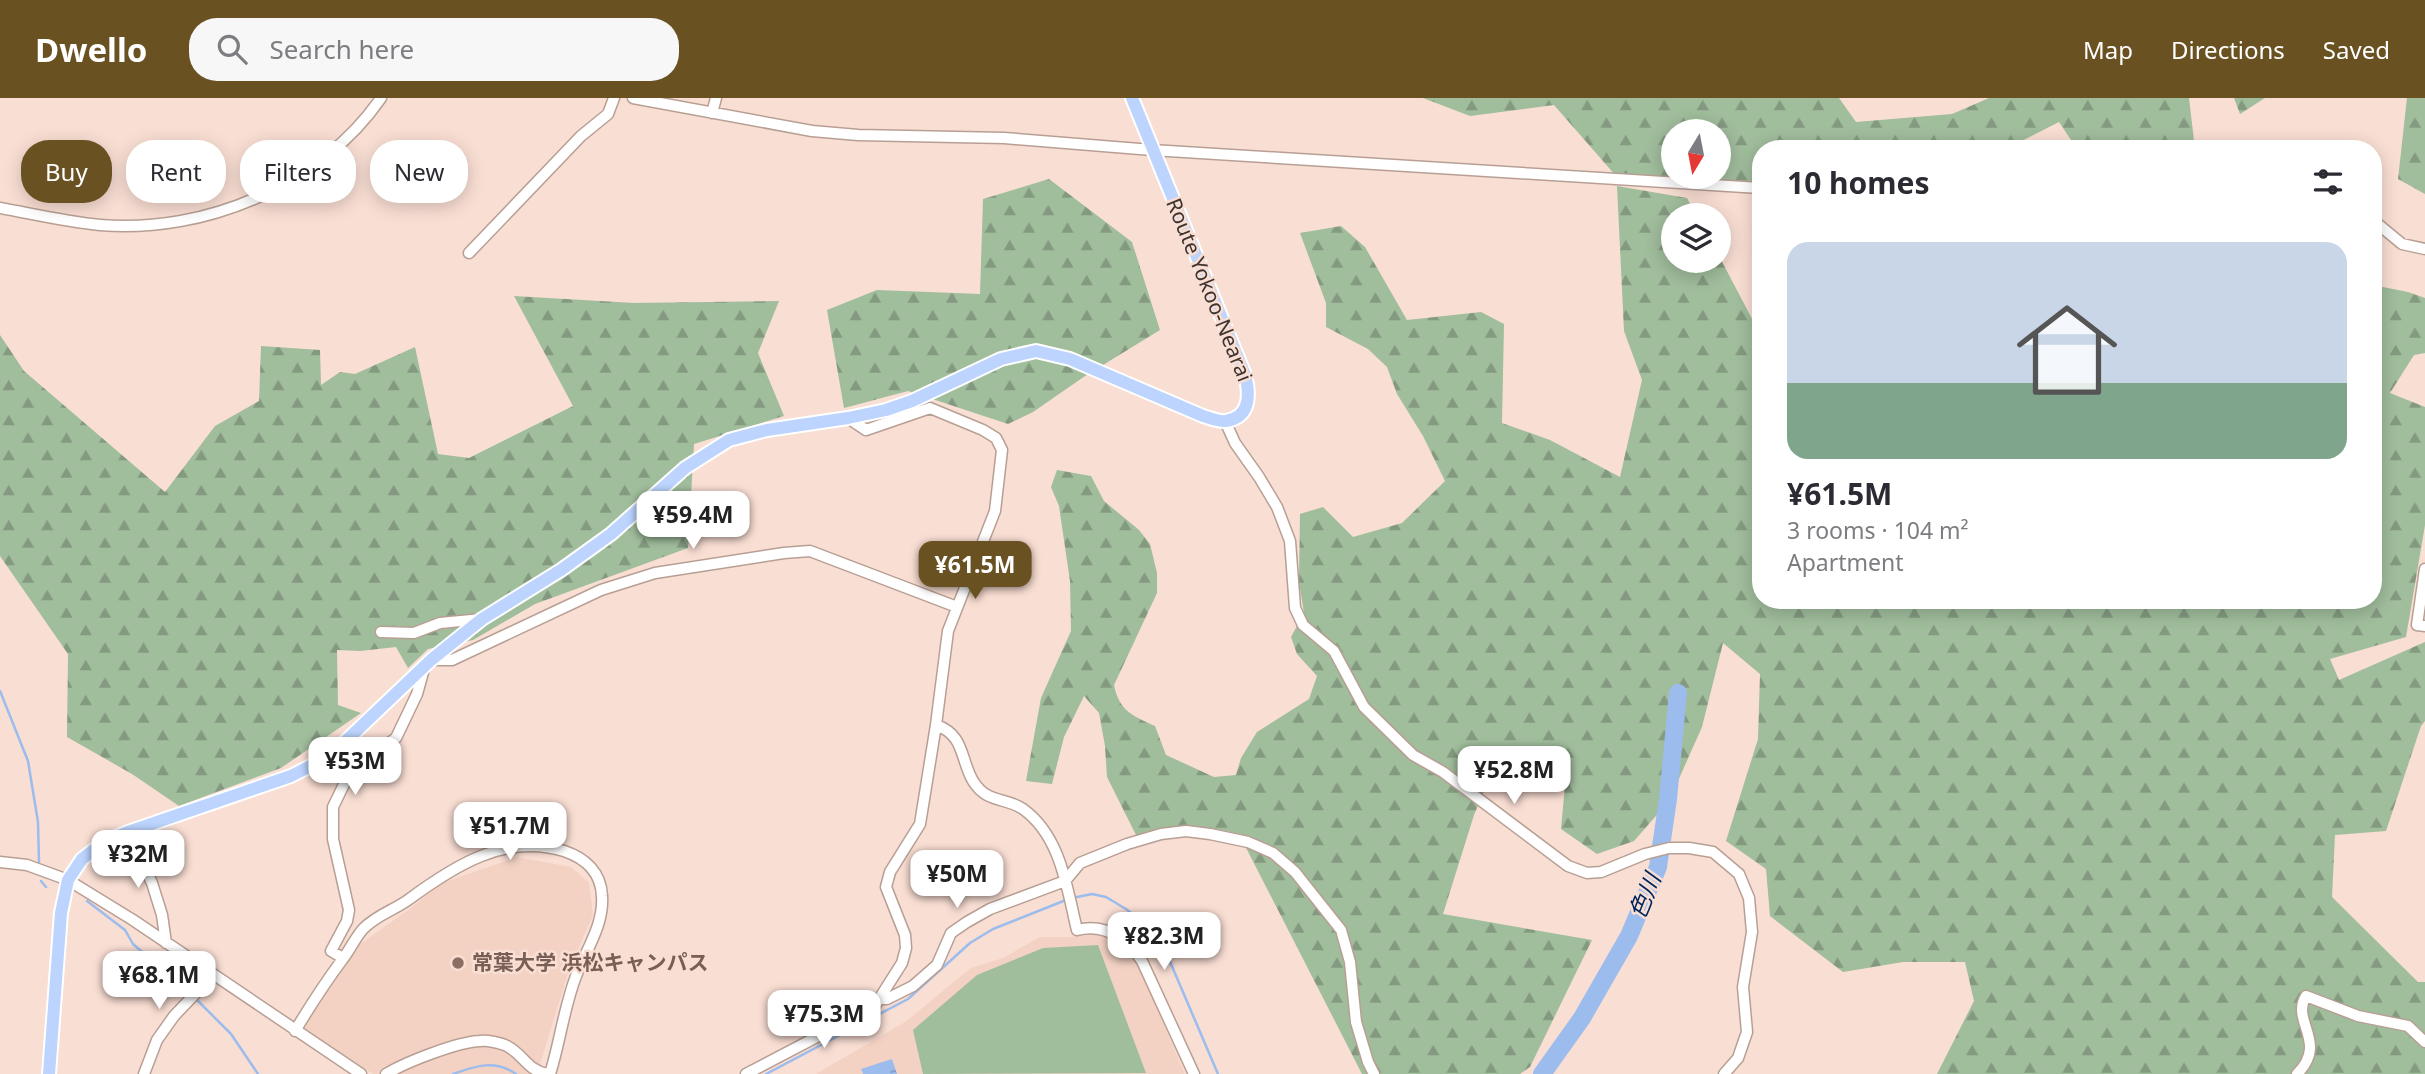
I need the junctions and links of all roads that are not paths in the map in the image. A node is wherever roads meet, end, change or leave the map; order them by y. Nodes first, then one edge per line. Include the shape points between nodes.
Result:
1 (381, 98) edge
2 (614, 98) edge
3 (633, 98) edge
4 (716, 98) edge
5 (1132, 98) edge
6 (712, 113) junction
7 (1152, 150) junction
8 (1752, 188) edge
9 (0, 208) edge
10 (2382, 227) edge
11 (2425, 249) edge
12 (469, 253) dead end
13 (848, 418) junction
14 (1225, 421) junction
15 (2425, 569) edge
16 (957, 607) junction
17 (482, 619) junction
18 (2425, 626) edge
19 (381, 632) dead end
20 (428, 665) junction
21 (936, 725) junction
22 (128, 832) junction
23 (0, 862) edge
24 (68, 880) junction
25 (1065, 881) junction
26 (166, 943) junction
27 (343, 958) junction
28 (213, 975) junction
29 (880, 999) junction
30 (295, 1031) junction
31 (2425, 1042) edge
32 (49, 1074) edge
33 (144, 1074) edge
34 (361, 1074) edge
35 (386, 1074) edge
36 (549, 1074) edge
37 (746, 1074) edge
38 (1194, 1074) edge
39 (1374, 1074) edge
40 (1724, 1074) edge
41 (2297, 1074) edge

1 - 9 street via 335,148 302,172 226,210 141,226 101,225
2 - 12 street via 608,114 581,136
3 - 6 street
4 - 6 street
5 - 7 main road, Route Yokoo-Nearai
6 - 7 street via 858,135 1004,138
7 - 8 street
7 - 14 main road, Route Yokoo-Nearai via 1250,393 1246,408
10 - 11 street via 2402,244
13 - 14 main road via 912,401 1001,359 1036,351 1070,359 1203,416
13 - 16 street via 866,430 930,408 996,438 1002,450 995,511
13 - 17 main road via 729,440 685,468 611,534
14 - 40 street via 1290,541 1295,608 1303,625 1334,651 1364,706 1413,755 1443,772 1568,866 1587,873 1669,848 1713,852 1739,874 1749,898 1752,932 1743,987 1747,1032 1738,1058
15 - 18 street via 2417,625
16 - 20 street via 810,551 784,553 655,573 612,586 452,660
16 - 21 street via 948,631
17 - 19 street via 440,623 414,633
17 - 20 main road
20 - 22 main road via 330,756 291,776
20 - 27 street via 396,738 348,776 333,807 333,839 349,910 331,951
21 - 25 street via 953,735 962,748 972,780 983,793 1020,807 1036,820 1060,862
21 - 29 street via 920,824 890,872 886,887 906,948
22 - 24 main road via 104,842 82,859
22 - 26 street via 152,883
23 - 24 street via 27,865
24 - 26 street
24 - 32 main road via 61,913
25 - 29 street via 967,922 951,933 937,965 913,986
25 - 38 street via 1077,930 1103,929 1131,946 1142,961
25 - 39 street via 1080,863 1175,832 1235,838 1273,853 1295,872 1341,930 1350,962 1356,1022
26 - 28 street
27 - 30 street
27 - 36 street via 364,928 440,875 490,853 529,845 560,850 588,863 599,877 603,896 600,917 575,977
28 - 30 street
28 - 33 street via 157,1040
29 - 37 street via 874,1007
30 - 34 street
31 - 41 street via 2408,1026 2358,1016 2306,996 2302,1008 2311,1045 2307,1064
35 - 36 street via 435,1053 481,1041 505,1045 533,1070

